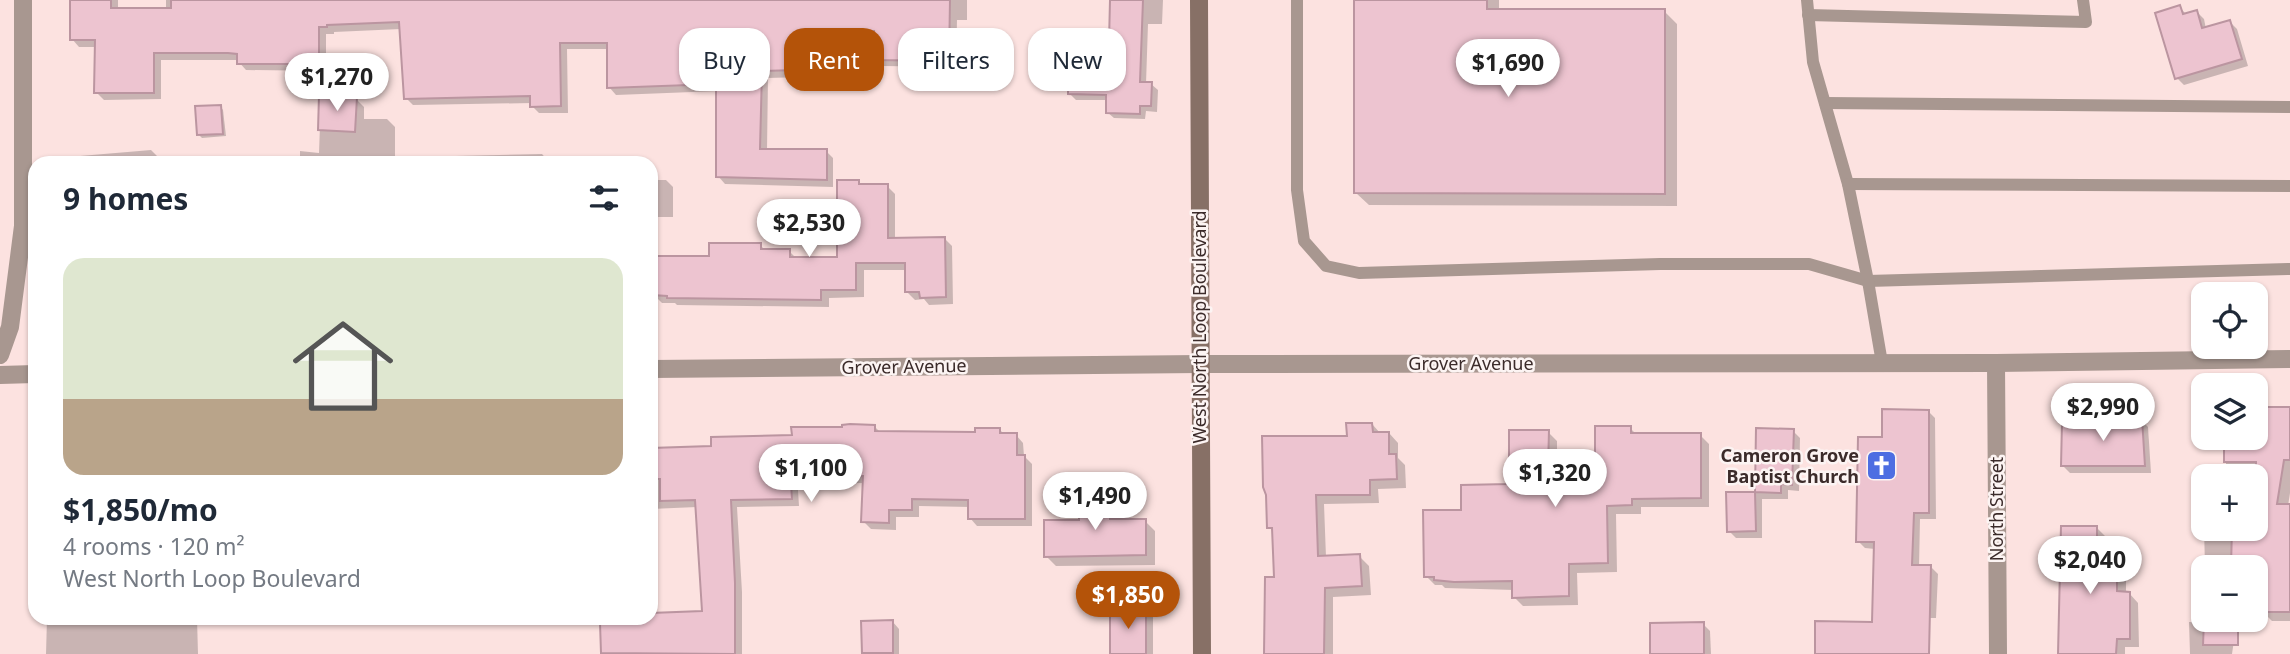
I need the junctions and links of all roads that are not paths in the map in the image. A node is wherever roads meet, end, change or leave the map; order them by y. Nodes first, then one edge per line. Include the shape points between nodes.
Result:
1 (23, 0) edge
2 (1199, 0) edge
3 (1297, 0) edge
4 (1807, 0) edge
5 (2083, 0) edge
6 (1808, 15) junction
7 (1825, 103) junction
8 (2290, 107) edge
9 (1847, 184) junction
10 (2290, 186) edge
11 (2290, 269) edge
12 (1868, 281) junction
13 (0, 355) edge
14 (2290, 359) edge
15 (1882, 363) junction
16 (1996, 363) junction
17 (1200, 364) junction
18 (658, 369) edge
19 (28, 374) edge
20 (0, 375) edge
21 (1202, 654) edge
22 (1998, 654) edge

1 - 13 street via 23,226 10,327
2 - 17 street, West North Loop Boulevard
3 - 12 lane via 1297,190 1304,240 1326,266 1359,273 1809,264
4 - 6 lane
5 - 6 lane via 2086,22
6 - 7 lane via 1813,62
7 - 8 lane
7 - 9 lane
9 - 10 lane
9 - 12 lane
11 - 12 lane
12 - 15 lane
14 - 16 street, Grover Avenue
15 - 16 street, Grover Avenue
15 - 17 street, Grover Avenue
16 - 22 street, North Street
17 - 18 street, Grover Avenue
17 - 21 street, West North Loop Boulevard
19 - 20 street

